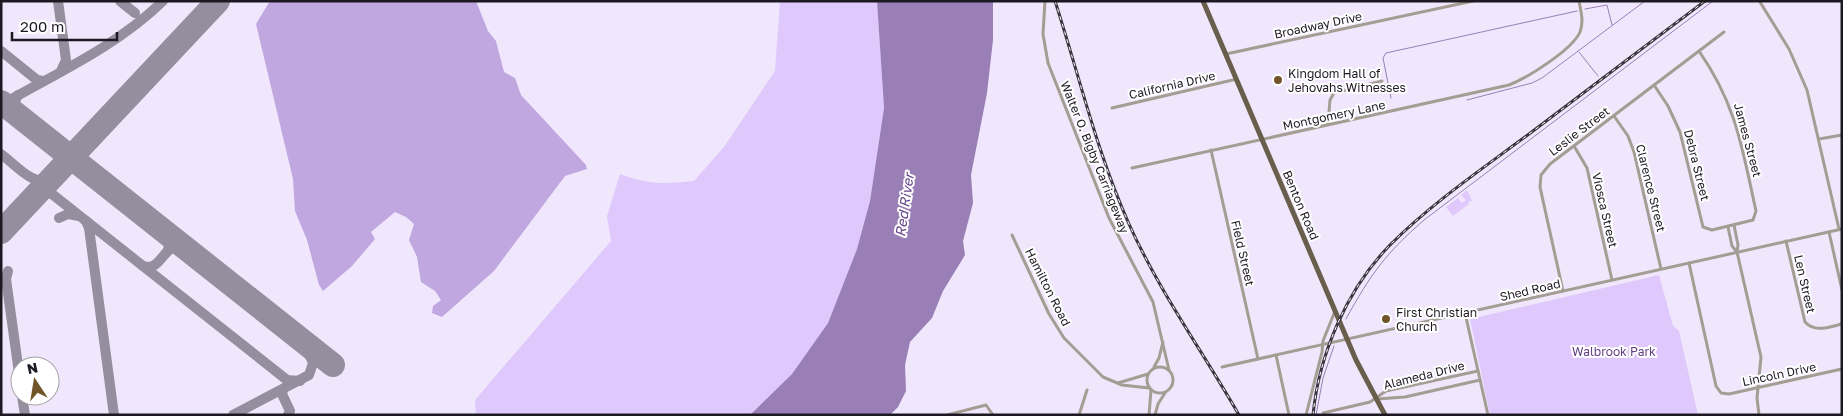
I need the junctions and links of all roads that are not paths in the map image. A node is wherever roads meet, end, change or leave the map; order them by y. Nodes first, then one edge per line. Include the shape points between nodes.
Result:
1 (1045, 1) edge
2 (1203, 1) edge
3 (1473, 1) edge
4 (1579, 1) edge
5 (1760, 2) edge
6 (1724, 32) dead end
7 (1699, 51) junction
8 (1226, 54) junction
9 (1237, 80) junction
10 (1382, 81) dead end
11 (1654, 85) junction
12 (1112, 108) dead end
13 (1614, 116) junction
14 (1328, 124) junction
15 (1842, 135) edge
16 (1819, 139) junction
17 (1262, 140) junction
18 (1574, 146) junction
19 (1211, 150) junction
20 (1132, 168) dead end
21 (1731, 226) junction
22 (1841, 229) edge
23 (1829, 232) junction
24 (1012, 234) dead end
25 (1786, 241) junction
26 (1737, 252) junction
27 (1689, 263) junction
28 (1661, 269) junction
29 (1612, 280) junction
30 (1842, 290) edge
31 (1562, 291) junction
32 (1335, 310) junction
33 (1465, 313) junction
34 (1842, 324) edge
35 (1348, 340) junction
36 (1163, 342) junction
37 (1322, 345) junction
38 (1276, 355) junction
39 (1258, 359) junction
40 (1222, 367) dead end
41 (1153, 368) junction
42 (1842, 369) edge
43 (1170, 370) junction
44 (1478, 371) junction
45 (1148, 374) junction
46 (1480, 380) junction
47 (1117, 383) junction
48 (1758, 388) junction
49 (1150, 389) junction
50 (1087, 390) dead end
51 (1166, 392) junction
52 (1376, 399) junction
53 (1323, 413) dead end
54 (947, 415) edge
55 (993, 415) edge
56 (1079, 415) edge
57 (1149, 415) edge
58 (1155, 415) edge
59 (1289, 415) edge
60 (1306, 415) edge
61 (1384, 415) edge
62 (1488, 415) edge
63 (1759, 415) edge

1 - 36 street, Walter O. Bigby Carriageway via 1046,54 1109,218 1154,302
2 - 8 main road, Benton Road
3 - 8 street, Broadway Drive
4 - 14 street, Montgomery Lane via 1582,21 1577,37 1520,80 1497,88
5 - 16 street via 1799,70
6 - 7 street, Leslie Street
7 - 11 street, Leslie Street
7 - 21 street, James Street via 1719,82 1734,115 1756,211 1753,220
8 - 9 main road, Benton Road
9 - 12 street, California Drive
9 - 17 main road, Benton Road
10 - 14 street via 1336,91 1330,100
11 - 13 street, Leslie Street
11 - 21 street, Debra Street via 1680,132 1702,225 1710,230
13 - 18 street, Leslie Street
13 - 28 street, Clarence Street via 1632,146
14 - 17 street, Montgomery Lane
15 - 16 street
16 - 22 street
17 - 19 street, Montgomery Lane
17 - 32 main road, Benton Road
18 - 29 street, Viosca Street via 1587,168
18 - 31 street, Leslie Street via 1547,167 1539,184
19 - 20 street, Montgomery Lane
19 - 39 street, Field Street
21 - 26 street via 1738,245
21 - 26 street via 1731,244
22 - 23 street, Shed Road
23 - 25 street, Shed Road
23 - 30 street
24 - 47 street, Hamilton Road via 1049,314 1064,338 1103,377
25 - 26 street, Shed Road
25 - 34 street, Len Street via 1805,322 1818,329
26 - 27 street, Shed Road
26 - 48 street via 1761,357
27 - 28 street, Shed Road
27 - 48 street, Lincoln Drive via 1716,386 1721,393 1729,394
28 - 29 street, Shed Road
29 - 31 street, Shed Road
31 - 33 street, Shed Road
32 - 35 main road, Benton Road
32 - 37 street
33 - 35 street, Shed Road
33 - 44 street
35 - 37 street, Shed Road
35 - 52 main road, Benton Road
36 - 41 street
36 - 43 street, Walter O. Bigby Carriageway
37 - 38 street, Shed Road
37 - 60 street
38 - 39 street, Shed Road
38 - 59 street
39 - 40 street, Shed Road
41 - 43 street via 1162,366
41 - 45 street
42 - 48 street, Lincoln Drive
43 - 51 street via 1173,382
44 - 46 street
44 - 52 street, Alameda Drive via 1386,391
45 - 47 street
45 - 49 street
46 - 52 street, Alameda Drive via 1405,397
46 - 62 street
47 - 49 street, Hamilton Road
48 - 63 street
49 - 51 street
49 - 57 street
50 - 56 street
51 - 58 street
52 - 53 street, Alameda Drive
52 - 61 main road, Benton Road
54 - 55 street via 986,405

